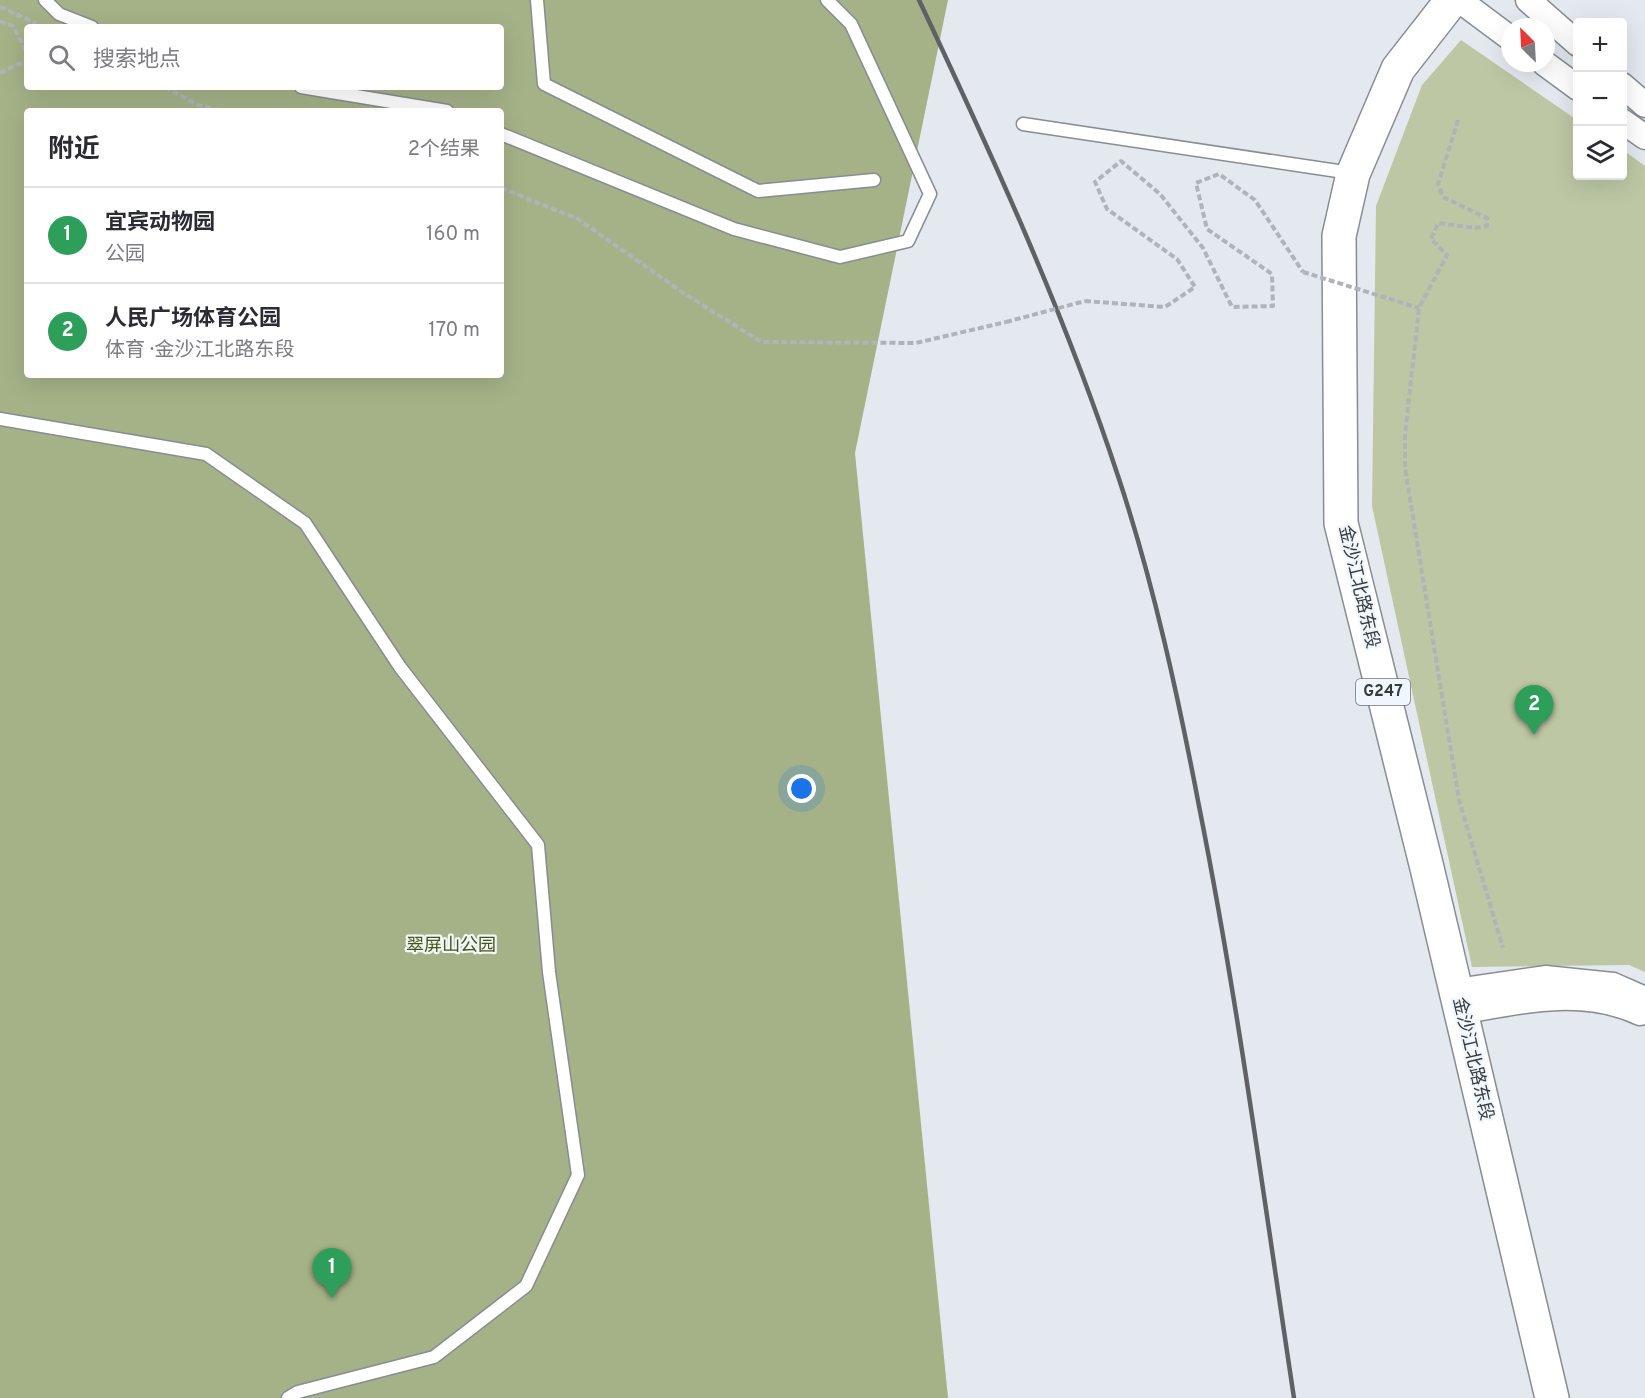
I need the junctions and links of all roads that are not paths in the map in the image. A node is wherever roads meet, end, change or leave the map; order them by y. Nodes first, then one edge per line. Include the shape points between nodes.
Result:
1 (45, 0) edge
2 (537, 0) edge
3 (826, 0) edge
4 (1452, 0) edge
5 (1459, 0) edge
6 (1528, 0) edge
7 (84, 24) edge
8 (1501, 31) edge
9 (1573, 40) edge
10 (1555, 71) edge
11 (1573, 84) edge
12 (1627, 89) edge
13 (319, 90) edge
14 (1645, 105) edge
15 (429, 108) edge
16 (1023, 123) dead end
17 (1627, 124) edge
18 (504, 135) edge
19 (1645, 137) edge
20 (1353, 174) junction
21 (874, 180) dead end
22 (0, 419) edge
23 (1645, 999) edge
24 (1458, 1002) junction
25 (1645, 1016) edge
26 (288, 1398) edge
27 (1552, 1398) edge

1 - 7 lane via 59,14
2 - 21 lane via 544,84 758,191
3 - 18 lane via 851,24 930,194 908,241 840,257 734,229
4 - 20 highway, 金沙江北路东段 / G247 via 1398,69
5 - 8 street
6 - 9 street
10 - 11 street
12 - 14 street
13 - 15 lane
16 - 20 lane
17 - 19 street
20 - 24 highway, 金沙江北路东段 / G247 via 1339,236 1341,523
22 - 26 lane via 207,454 305,523 400,667 538,845 549,972 578,1175 526,1286 434,1357 298,1392
23 - 24 street via 1613,985 1545,978
24 - 25 street via 1542,997 1618,1003
24 - 27 highway, 金沙江北路东段 / G247

